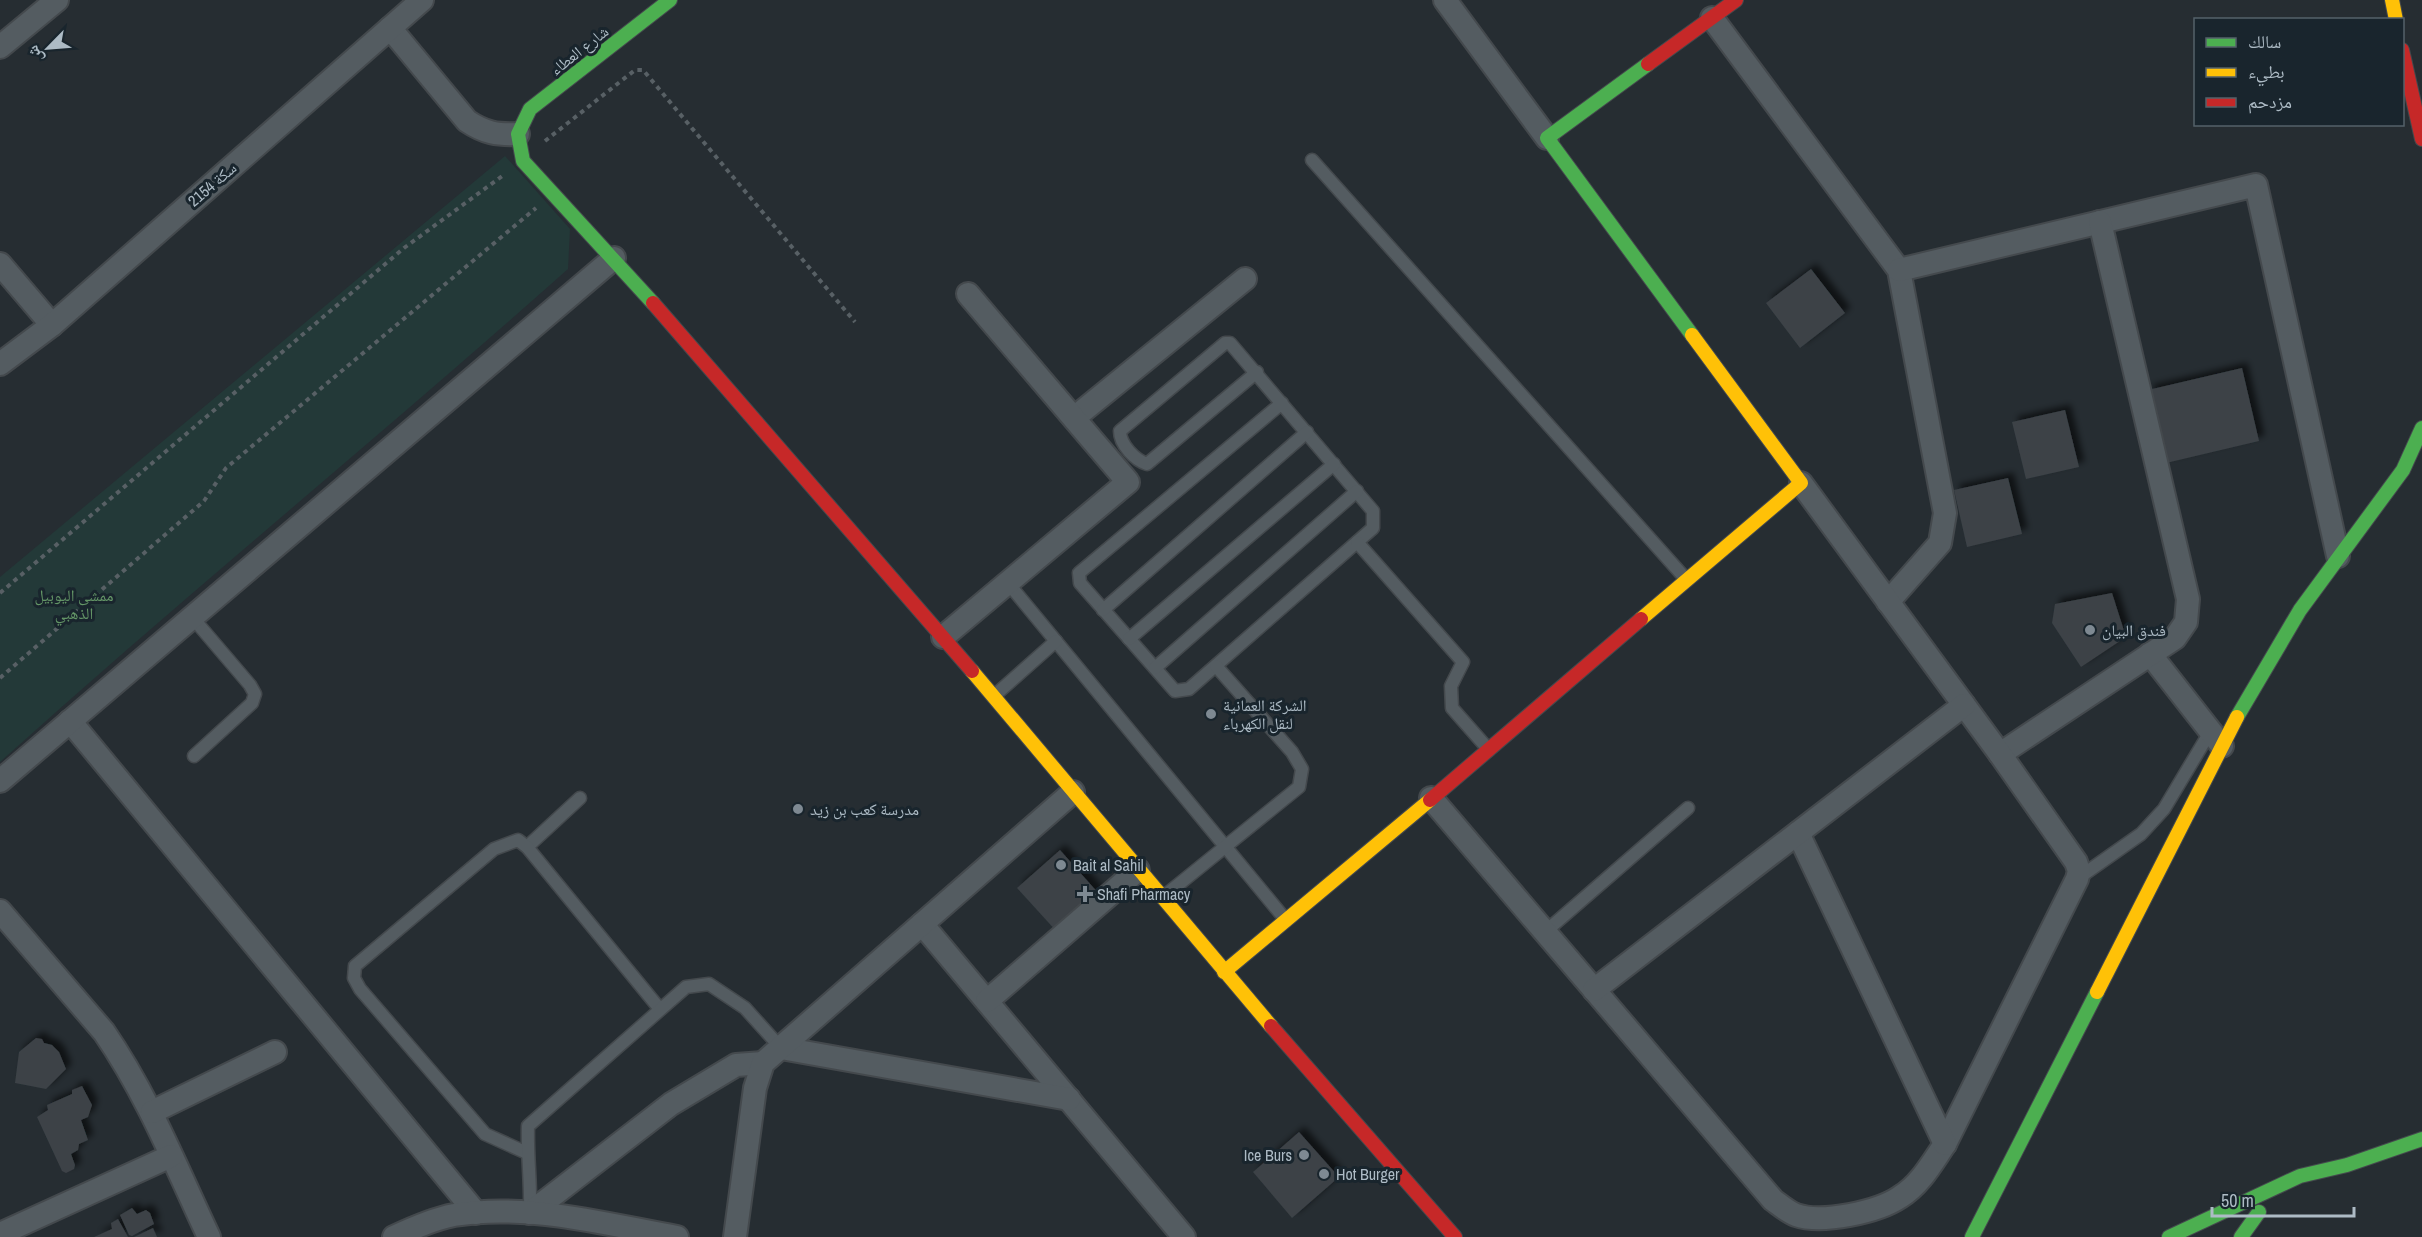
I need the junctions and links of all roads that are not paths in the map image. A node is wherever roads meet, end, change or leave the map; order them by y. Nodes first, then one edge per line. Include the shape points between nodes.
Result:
1 (422, 0) edge
2 (670, 0) edge
3 (1445, 0) edge
4 (1736, 0) edge
5 (2392, 0) edge
6 (54, 1) edge
7 (1712, 18) junction
8 (2396, 18) edge
9 (390, 28) junction
10 (0, 47) edge
11 (2404, 55) edge
12 (518, 134) junction
13 (1547, 138) junction
14 (2422, 139) edge
15 (1312, 160) dead end
16 (2100, 222) junction
17 (614, 258) junction
18 (0, 264) edge
19 (1899, 270) junction
20 (1245, 279) dead end
21 (968, 294) dead end
22 (52, 325) junction
23 (0, 364) edge
24 (1257, 372) junction
25 (1282, 403) junction
26 (1074, 418) junction
27 (2422, 428) edge
28 (1307, 432) junction
29 (1334, 464) junction
30 (1801, 483) junction
31 (1357, 491) junction
32 (1357, 542) junction
33 (2338, 556) junction
34 (1686, 579) junction
35 (1008, 583) junction
36 (1888, 602) junction
37 (1103, 610) junction
38 (192, 617) junction
39 (943, 637) junction
40 (1129, 639) junction
41 (1056, 641) junction
42 (2150, 654) junction
43 (1216, 666) junction
44 (1155, 668) junction
45 (993, 696) junction
46 (1964, 705) junction
47 (70, 722) junction
48 (2216, 739) junction
49 (1490, 751) junction
50 (2000, 754) junction
51 (194, 756) dead end
52 (0, 781) edge
53 (1073, 792) junction
54 (580, 798) dead end
55 (1431, 798) junction
56 (1688, 808) dead end
57 (1798, 833) junction
58 (1225, 846) junction
59 (527, 847) junction
60 (1138, 870) junction
61 (2077, 879) junction
62 (1162, 898) junction
63 (0, 911) edge
64 (1286, 920) junction
65 (922, 924) junction
66 (1545, 932) junction
67 (1224, 972) junction
68 (1594, 990) junction
69 (987, 1001) junction
70 (659, 1008) junction
71 (781, 1047) junction
72 (275, 1052) dead end
73 (763, 1063) junction
74 (1069, 1099) junction
75 (152, 1112) junction
76 (2422, 1139) edge
77 (1945, 1144) junction
78 (527, 1153) junction
79 (171, 1156) junction
80 (2347, 1165) junction
81 (2314, 1187) dead end
82 (476, 1213) junction
83 (530, 1213) junction
84 (2229, 1227) dead end
85 (0, 1234) edge
86 (209, 1237) edge
87 (394, 1237) edge
88 (677, 1237) edge
89 (735, 1237) edge
90 (1184, 1237) edge
91 (1455, 1237) edge
92 (1972, 1237) edge
93 (2169, 1237) edge
94 (2241, 1237) edge

1 - 9 street, سكة 2154
2 - 12 main road, شارع العطاء via 530,109
3 - 13 street
4 - 7 main road
5 - 8 main road
6 - 10 street
7 - 13 main road
7 - 19 street
9 - 12 street via 467,121 496,135
9 - 22 street, سكة 2154
11 - 14 main road
12 - 17 main road via 523,161
13 - 30 main road
15 - 34 lane
16 - 19 street
16 - 33 street via 2256,185
16 - 42 street via 2188,599 2186,622 2175,638
17 - 38 street
17 - 39 main road
18 - 22 street
19 - 36 street via 1945,513 1940,543
20 - 26 street
21 - 26 street
22 - 23 street, سكة 2154
24 - 24 lane via 1147,464 1138,461 1120,439 1120,431 1225,343 1230,343
24 - 25 lane
25 - 28 lane
25 - 37 lane via 1079,573 1080,583
26 - 35 street via 1128,482
27 - 33 main road via 2403,470
28 - 29 lane
28 - 37 lane
29 - 31 lane
29 - 40 lane
30 - 34 main road
30 - 36 street
31 - 32 lane via 1373,511 1373,528
31 - 44 lane
32 - 43 lane
32 - 49 lane via 1463,662 1451,686 1452,708
33 - 48 main road
34 - 49 main road
35 - 39 street
35 - 41 lane
36 - 46 street
37 - 40 lane
38 - 47 street
38 - 51 lane via 255,694 252,704
39 - 45 main road
40 - 44 lane
41 - 45 lane
41 - 58 lane
42 - 48 street
42 - 50 street
43 - 44 lane via 1189,689 1175,691
43 - 58 lane via 1292,752 1302,769 1299,787
45 - 53 main road
46 - 50 street
46 - 57 street
47 - 52 street
47 - 82 street
48 - 61 lane via 2164,810 2141,834
48 - 92 main road
49 - 55 main road
50 - 61 street via 2076,862
53 - 60 main road
53 - 65 street
54 - 59 lane
55 - 64 main road
55 - 66 street
56 - 66 lane
57 - 68 street
57 - 77 street
58 - 62 lane
58 - 64 lane
59 - 70 lane
59 - 78 lane via 518,840 494,849 355,966 354,978 484,1134
60 - 62 main road
60 - 69 street
61 - 77 street
62 - 67 main road
63 - 75 street via 104,1032
64 - 67 main road
65 - 69 street
65 - 71 street
66 - 68 street
67 - 91 main road
68 - 77 street via 1773,1200 1796,1215 1824,1219 1900,1198 1925,1175
69 - 74 street
70 - 71 lane via 686,987 709,984 746,1008
70 - 78 lane via 528,1126
71 - 73 street
71 - 74 street
72 - 75 street
73 - 83 street via 736,1065 671,1104
73 - 89 street via 755,1088
74 - 90 street
75 - 79 street
76 - 80 main road
78 - 83 lane
79 - 85 street
79 - 86 street
80 - 81 main road
80 - 93 main road via 2285,1182
82 - 83 street
82 - 87 street via 417,1226
83 - 88 street
84 - 94 main road via 2264,1210

